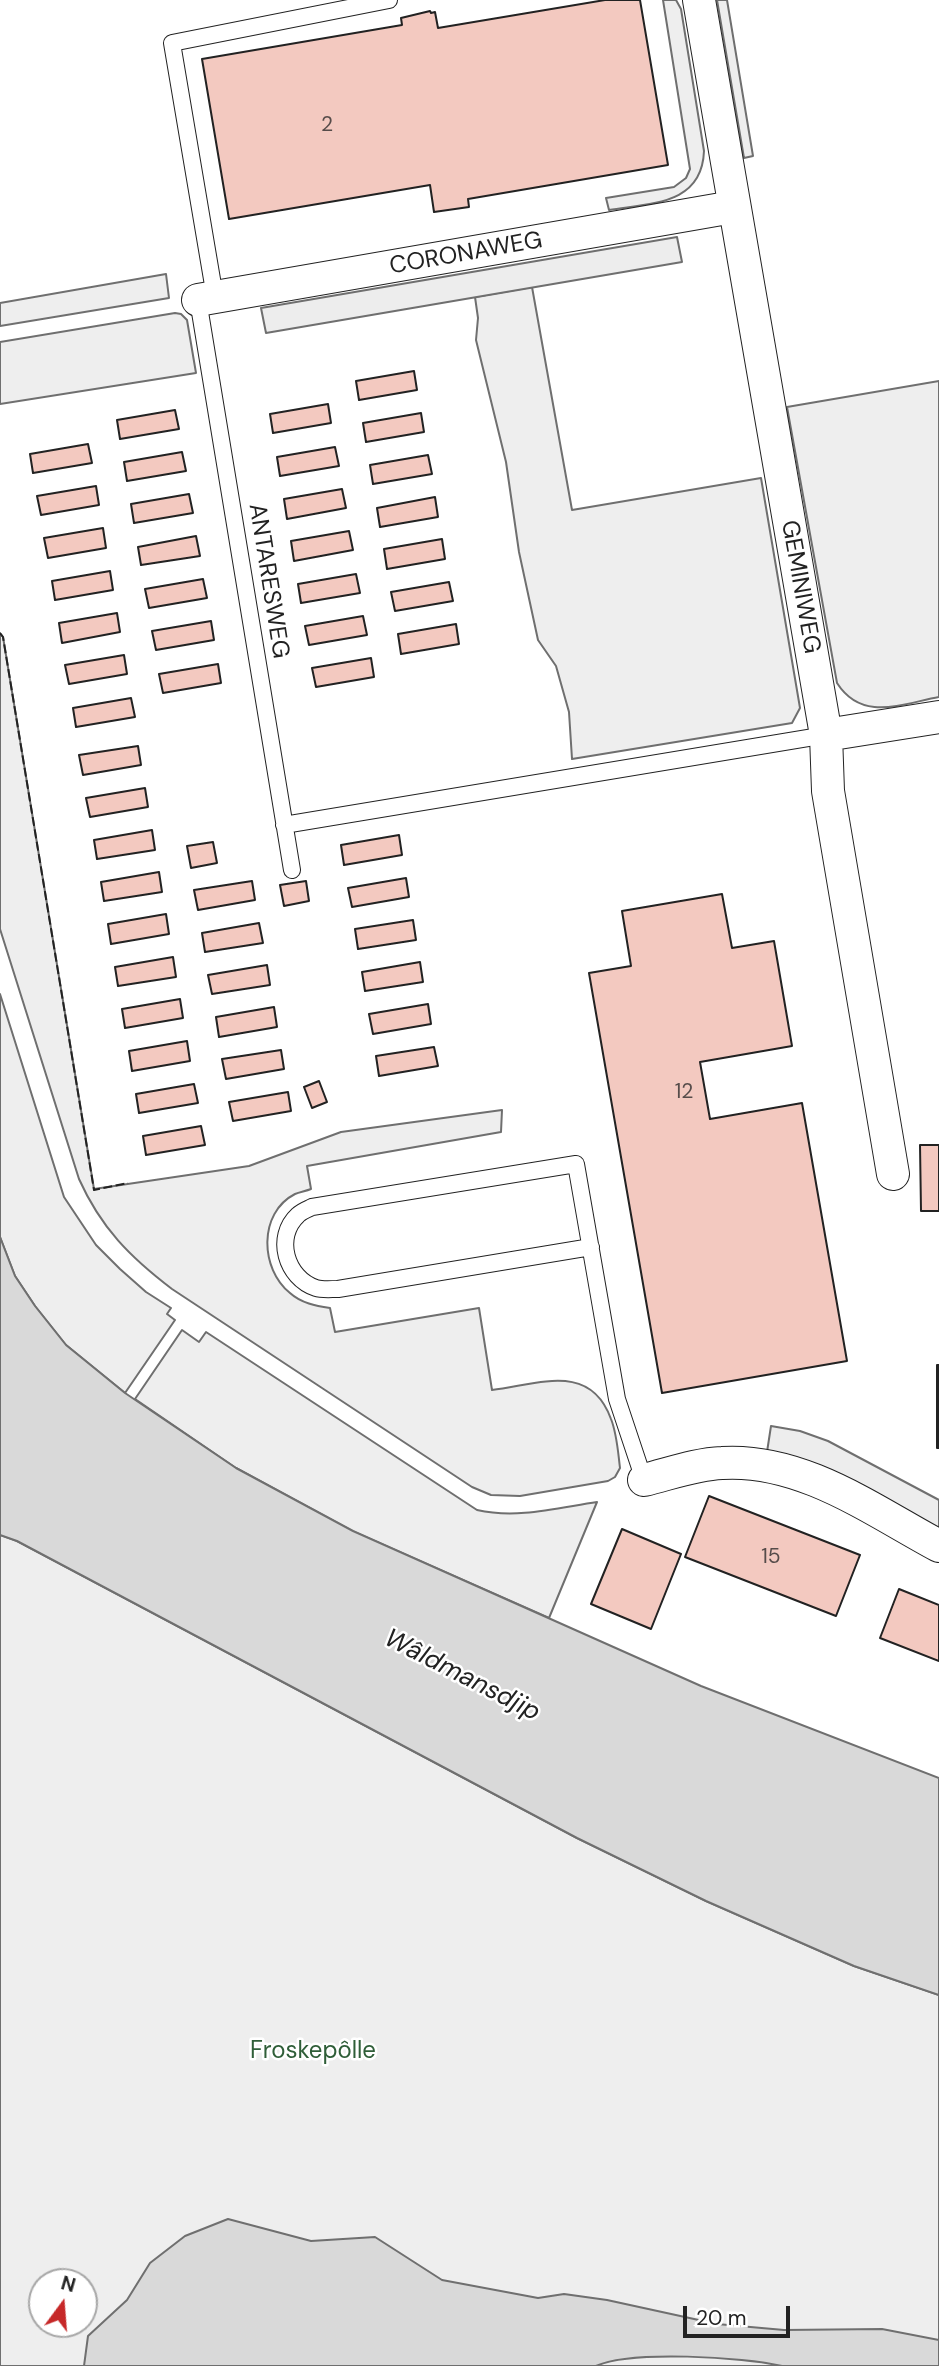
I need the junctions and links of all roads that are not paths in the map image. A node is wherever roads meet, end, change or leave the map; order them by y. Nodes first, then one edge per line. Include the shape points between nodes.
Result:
1 (389, 0) edge
2 (699, 0) edge
3 (733, 207) junction
4 (207, 298) junction
5 (939, 717) edge
6 (827, 735) junction
7 (284, 825) junction
8 (292, 870) dead end
9 (893, 1174) dead end
10 (591, 1247) junction
11 (643, 1480) joint
12 (939, 1546) edge

1 - 4 lane, ANTARESWEG via 172,43
2 - 3 street, GEMINIWEG
3 - 4 street, CORONAWEG
3 - 6 street, GEMINIWEG
4 - 7 lane, ANTARESWEG
5 - 6 street
6 - 7 lane
6 - 9 street, GEMINIWEG via 828,791
7 - 8 lane, ANTARESWEG
10 - 10 lane via 576,1164 312,1207 288,1227 284,1245 289,1264 300,1279 317,1289
10 - 11 lane via 617,1399
11 - 12 street via 720,1463 788,1470 820,1481

